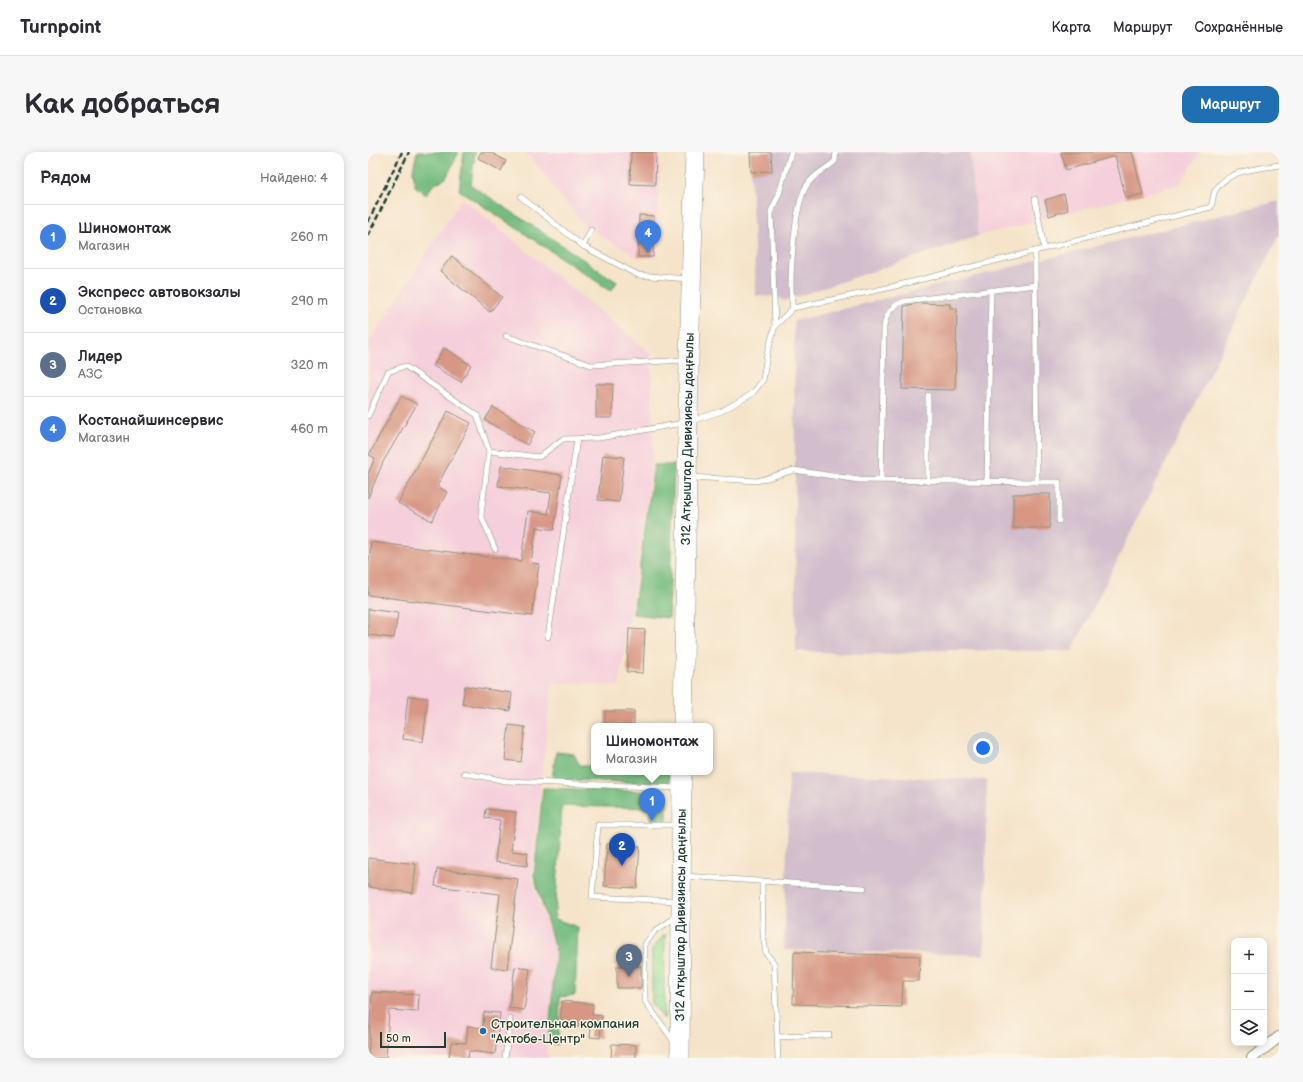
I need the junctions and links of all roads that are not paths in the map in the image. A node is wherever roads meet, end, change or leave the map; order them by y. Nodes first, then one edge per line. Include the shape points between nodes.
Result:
1 (695, 152) edge
2 (791, 152) edge
3 (836, 152) edge
4 (1279, 165) edge
5 (521, 196) dead end
6 (1035, 199) dead end
7 (591, 230) dead end
8 (583, 246) junction
9 (1044, 248) junction
10 (1035, 250) junction
11 (691, 279) junction
12 (1036, 285) junction
13 (991, 290) junction
14 (793, 308) junction
15 (775, 326) junction
16 (506, 336) dead end
17 (689, 360) junction
18 (928, 395) dead end
19 (368, 416) edge
20 (688, 422) junction
21 (577, 439) junction
22 (489, 451) junction
23 (688, 476) junction
24 (881, 480) junction
25 (928, 482) junction
26 (987, 482) junction
27 (1037, 482) junction
28 (1059, 521) dead end
29 (495, 549) dead end
30 (548, 637) dead end
31 (683, 723) edge
32 (464, 773) dead end
33 (682, 780) edge
34 (682, 825) junction
35 (681, 876) junction
36 (762, 881) junction
37 (864, 888) dead end
38 (681, 908) junction
39 (510, 1020) dead end
40 (829, 1036) dead end
41 (778, 1037) junction
42 (1279, 1037) edge
43 (680, 1054) edge
44 (505, 1058) edge
45 (778, 1058) edge
46 (1252, 1058) edge

1 - 11 highway, 312 Атқыштар Дивизиясы даңғылы
2 - 15 lane via 779,194 771,211
3 - 14 lane via 834,161 806,186 802,198 791,263
4 - 9 lane via 1243,171 1227,178 1216,189 1211,207
5 - 8 lane
6 - 9 lane
7 - 8 lane
8 - 11 lane via 638,275
9 - 10 lane
10 - 12 lane
10 - 14 lane via 883,289
11 - 17 highway, 312 Атқыштар Дивизиясы даңғылы
12 - 13 lane
12 - 27 lane
13 - 24 lane via 906,300 898,303 888,313 884,327
13 - 26 lane
14 - 15 lane
15 - 20 lane via 763,380 752,394 722,411
16 - 17 lane via 591,365
17 - 20 highway, 312 Атқыштар Дивизиясы даңғылы
18 - 25 lane
19 - 22 lane via 388,372 405,366 477,415
20 - 21 lane via 599,438
20 - 23 highway, 312 Атқыштар Дивизиясы даңғылы
21 - 22 lane via 564,439 539,457
21 - 30 lane
22 - 29 lane via 481,515
23 - 24 lane via 757,481 794,470 859,480
23 - 31 highway, 312 Атқыштар Дивизиясы даңғылы
24 - 25 lane
25 - 26 lane
26 - 27 lane
27 - 28 lane via 1058,482
32 - 33 lane via 506,781
33 - 34 highway, 312 Атқыштар Дивизиясы даңғылы
34 - 35 highway, 312 Атқыштар Дивизиясы даңғылы
34 - 38 lane via 598,825 592,898
35 - 36 lane
35 - 38 highway, 312 Атқыштар Дивизиясы даңғылы
36 - 37 lane
36 - 41 lane via 763,935 766,953 774,963
38 - 43 highway, 312 Атқыштар Дивизиясы даңғылы
38 - 43 lane via 655,931 645,944 645,1000
39 - 44 lane
40 - 41 lane
41 - 45 lane
42 - 46 street

